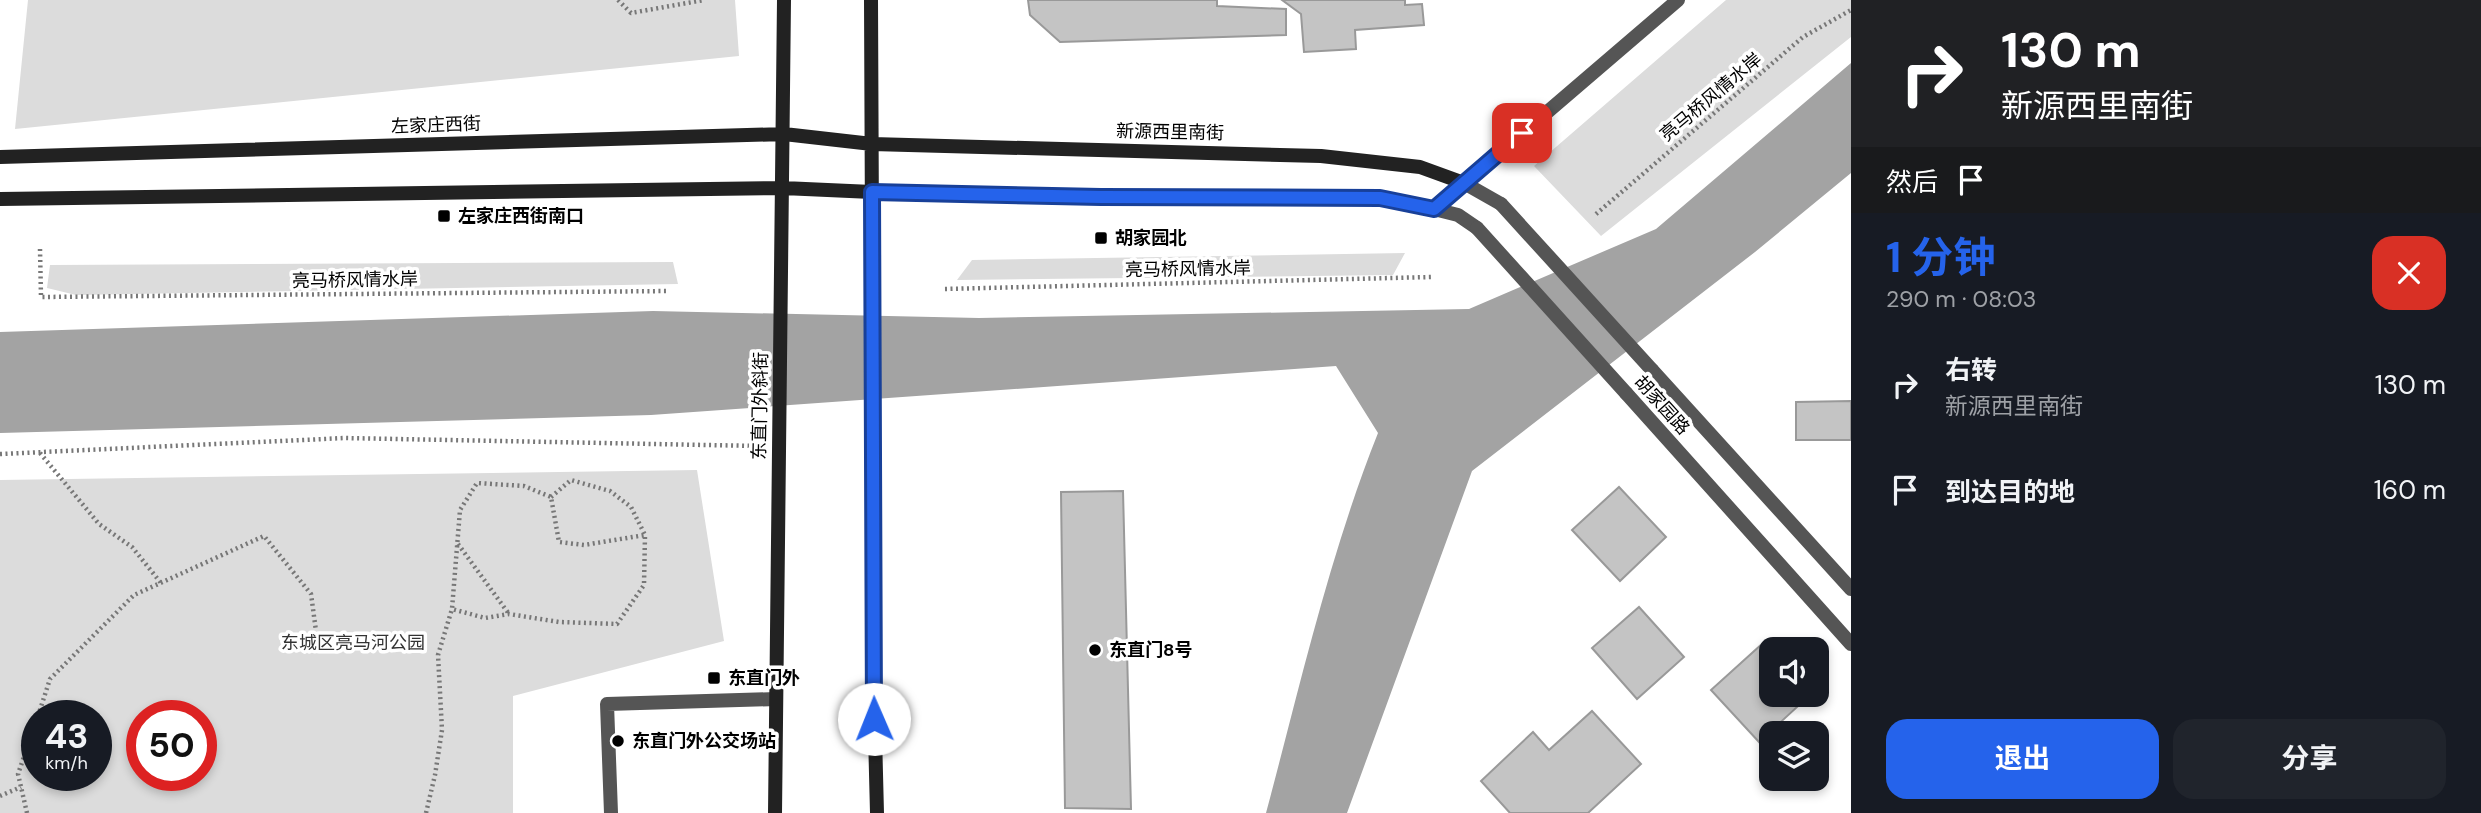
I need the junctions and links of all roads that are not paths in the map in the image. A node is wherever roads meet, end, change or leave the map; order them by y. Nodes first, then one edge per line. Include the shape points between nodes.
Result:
1 (784, 0) edge
2 (871, 0) edge
3 (1678, 0) edge
4 (784, 134) junction
5 (872, 144) junction
6 (0, 157) edge
7 (1464, 183) junction
8 (783, 188) junction
9 (872, 192) junction
10 (0, 200) edge
11 (1434, 209) junction
12 (1851, 589) edge
13 (1851, 644) edge
14 (776, 699) junction
15 (611, 813) edge
16 (775, 813) edge
17 (877, 813) edge

1 - 4 main road, 东直门外斜街
2 - 5 main road
3 - 7 street
4 - 5 main road, 左家庄西街
4 - 6 main road, 左家庄西街
4 - 8 main road, 东直门外斜街
5 - 7 main road, 新源西里南街 via 1321,156 1420,167
5 - 9 main road
7 - 11 street
7 - 12 street, 胡家园路, bridge via 1501,204
8 - 9 main road
8 - 10 main road
8 - 14 main road, 东直门外斜街
9 - 11 main road via 1380,198
9 - 17 main road
11 - 13 street, 胡家园路, bridge via 1458,215 1478,228
14 - 15 street via 607,704
14 - 16 main road, 东直门外斜街

